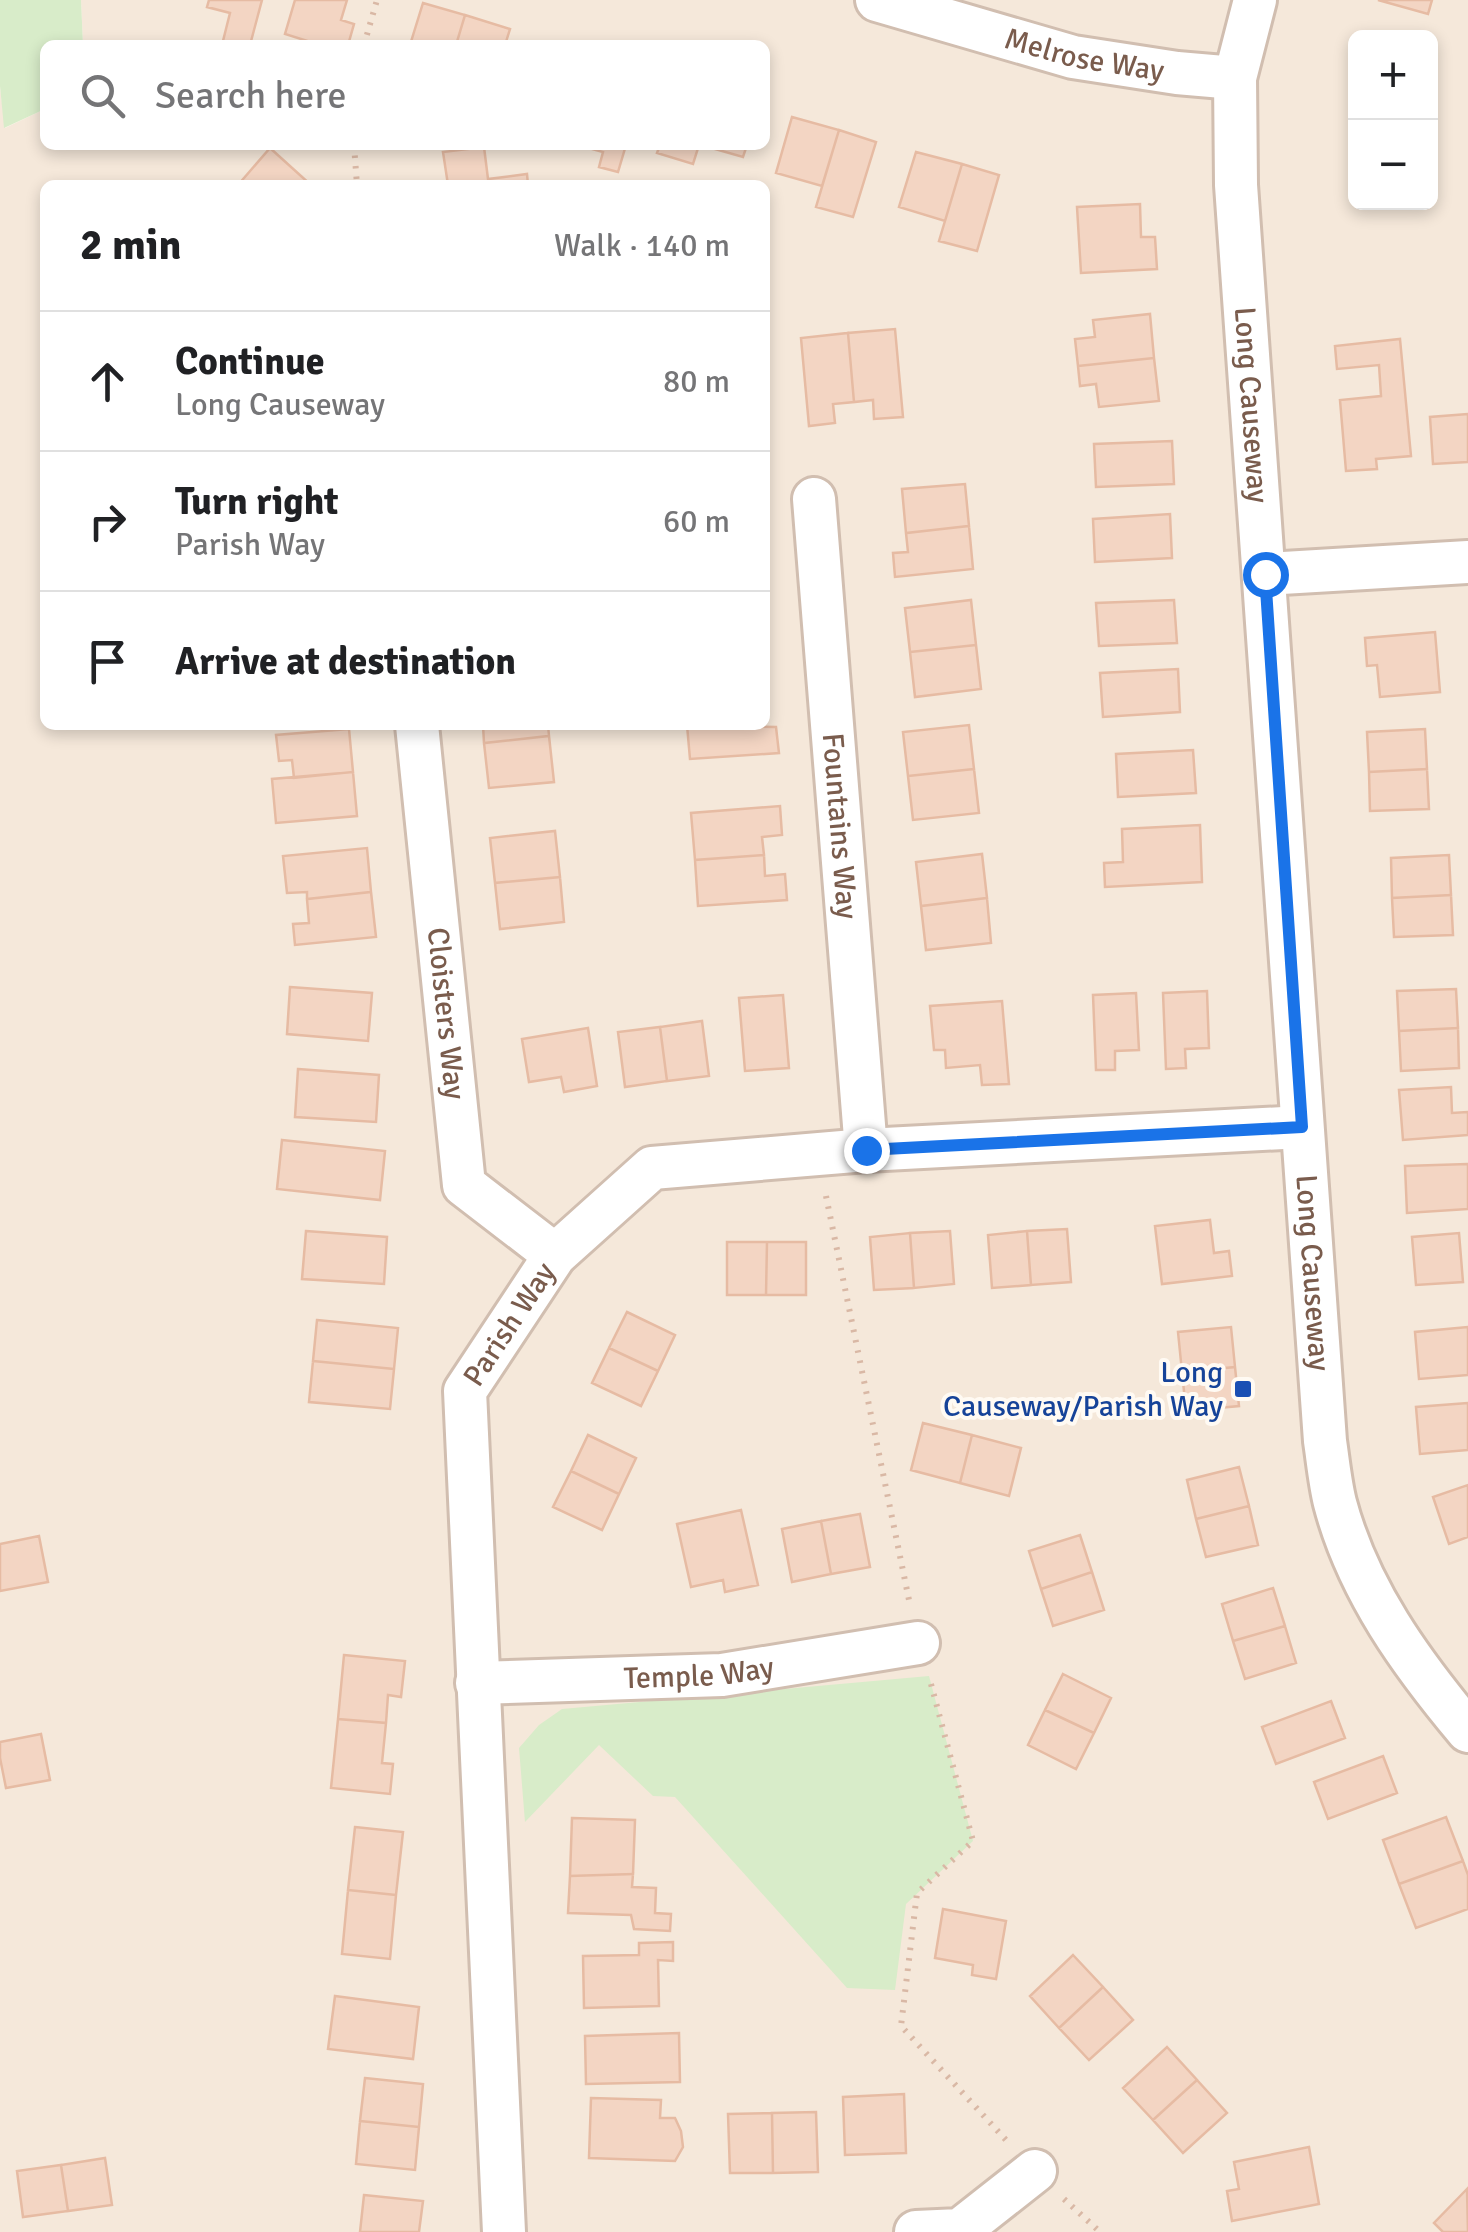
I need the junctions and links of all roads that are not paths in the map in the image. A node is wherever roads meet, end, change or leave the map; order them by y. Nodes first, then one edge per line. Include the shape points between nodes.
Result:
1 (877, 0) edge
2 (1254, 0) edge
3 (1235, 78) junction
4 (814, 499) dead end
5 (1468, 562) edge
6 (1265, 574) junction
7 (418, 730) edge
8 (1302, 1127) junction
9 (866, 1150) junction
10 (555, 1255) junction
11 (918, 1643) road end
12 (477, 1683) junction
13 (1468, 1731) edge
14 (1035, 2171) road end
15 (504, 2232) edge
16 (916, 2232) edge

1 - 3 street, Melrose Way via 1072,57
2 - 3 street, Long Causeway
3 - 6 street, Long Causeway via 1236,186
4 - 9 street, Fountains Way
5 - 6 street
6 - 8 street, Long Causeway
7 - 10 street, Cloisters Way via 464,1185
8 - 9 street, Parish Way
8 - 13 street, Long Causeway via 1335,1502 1383,1616
9 - 10 street, Parish Way via 652,1168
10 - 12 street, Parish Way via 465,1391
11 - 12 street, Temple Way via 722,1675
12 - 15 street, Parish Way
14 - 16 street via 960,2230

